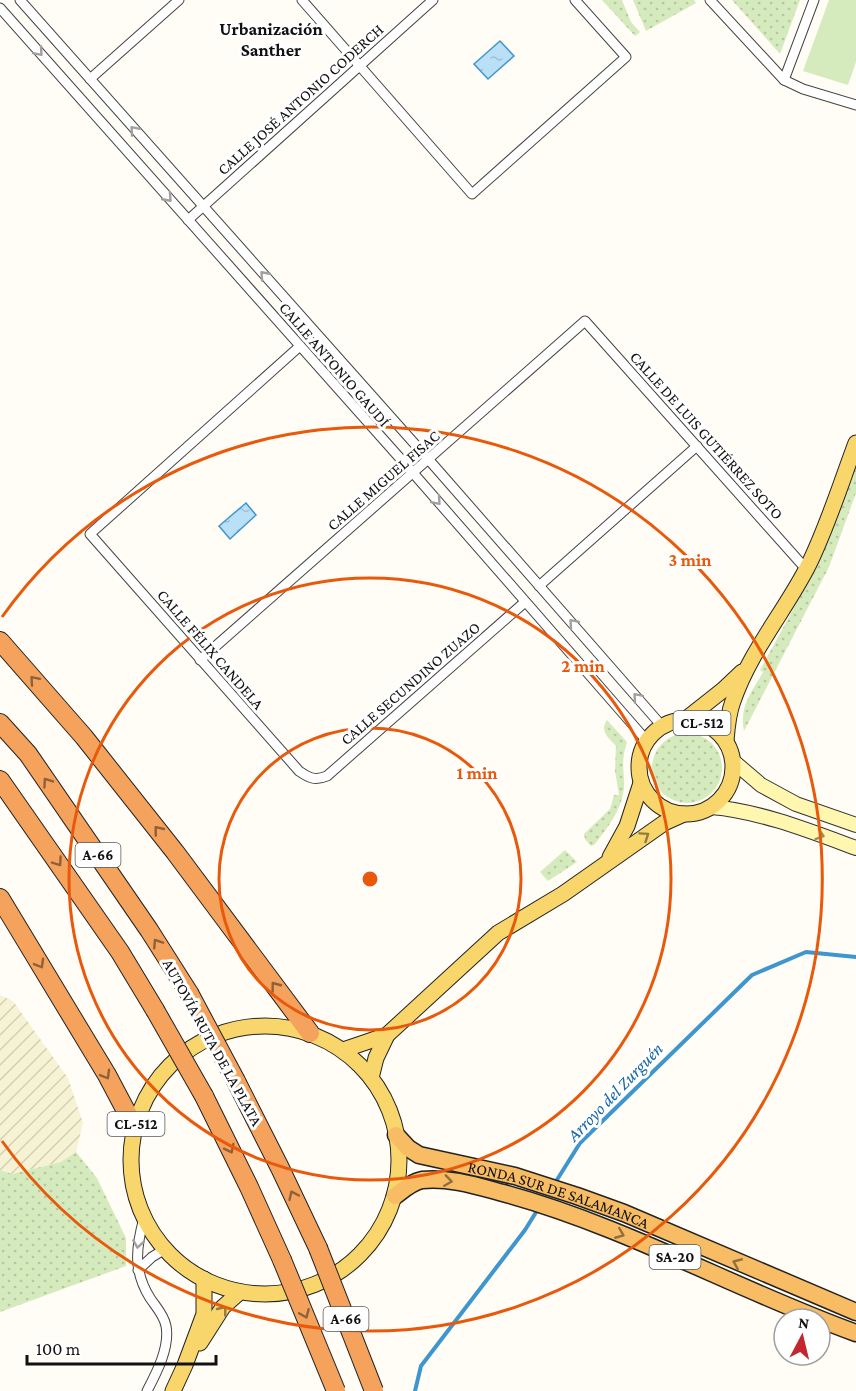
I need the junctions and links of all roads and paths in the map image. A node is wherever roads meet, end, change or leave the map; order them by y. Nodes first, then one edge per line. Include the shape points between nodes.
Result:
1 (20, 0) edge
2 (179, 0) edge
3 (302, 0) edge
4 (433, 0) edge
5 (575, 0) edge
6 (710, 0) edge
7 (814, 0) edge
8 (0, 8) edge
9 (360, 64) junction
10 (90, 79) junction
11 (784, 80) junction
12 (856, 105) edge
13 (202, 207) junction
14 (188, 220) junction
15 (585, 321) joint
16 (300, 346) junction
17 (856, 443) edge
18 (697, 446) junction
19 (429, 460) junction
20 (414, 474) junction
21 (806, 569) junction
22 (539, 585) junction
23 (525, 602) junction
24 (0, 641) edge
25 (200, 660) junction
26 (747, 668) junction
27 (685, 720) junction
28 (0, 723) edge
29 (662, 726) junction
30 (647, 741) junction
31 (726, 741) junction
32 (733, 761) junction
33 (312, 779) joint
34 (0, 780) edge
35 (641, 783) junction
36 (711, 807) junction
37 (684, 814) junction
38 (856, 825) edge
39 (856, 848) edge
40 (608, 861) junction
41 (0, 898) edge
42 (310, 1033) junction
43 (387, 1035) junction
44 (343, 1050) junction
45 (371, 1078) junction
46 (135, 1128) junction
47 (396, 1135) junction
48 (395, 1196) junction
49 (144, 1218) junction
50 (165, 1249) junction
51 (138, 1270) junction
52 (204, 1279) junction
53 (240, 1292) junction
54 (856, 1312) edge
55 (856, 1333) edge
56 (185, 1365) junction
57 (147, 1391) edge
58 (173, 1391) edge
59 (336, 1391) edge
60 (374, 1391) edge

1 - 10 street, CALLE ANTONIO GAUDÍ
2 - 10 street
3 - 9 street
4 - 9 street, CALLE JOSÉ ANTONIO CODERCH
5 - 9 street via 626,57 472,194
6 - 11 street
7 - 11 street
8 -> 14 street, CALLE ANTONIO GAUDÍ
9 - 13 street, CALLE JOSÉ ANTONIO CODERCH
13 -> 10 street, CALLE ANTONIO GAUDÍ
11 - 12 street
13 - 14 street, CALLE JOSÉ ANTONIO CODERCH
19 -> 13 street, CALLE ANTONIO GAUDÍ
14 - 16 street, CALLE ANTONIO GAUDÍ
15 - 18 street, CALLE DE LUIS GUTIÉRREZ SOTO
15 - 19 street, CALLE MIGUEL FISAC
16 - 20 street, CALLE ANTONIO GAUDÍ
16 - 25 street, CALLE FÉLIX CANDELA via 90,534
17 - 21 main road, CL-512
18 - 21 street, CALLE DE LUIS GUTIÉRREZ SOTO
18 - 22 street
19 - 20 street, CALLE MIGUEL FISAC
19 - 22 street, CALLE ANTONIO GAUDÍ
20 -> 23 street, CALLE ANTONIO GAUDÍ
20 - 25 street, CALLE MIGUEL FISAC
21 - 26 main road, CL-512
29 -> 22 street, CALLE ANTONIO GAUDÍ
23 - 30 street, CALLE ANTONIO GAUDÍ
23 - 33 street, CALLE SECUNDINO ZUAZO via 327,776
42 -> 24 highway via 175,852 84,737
25 - 33 street, CALLE FÉLIX CANDELA via 299,771
26 - 27 main road, CL-512
26 - 31 main road, CL-512 via 728,716
27 - 29 main road, CL-512
27 - 31 main road, CL-512 via 701,722
60 -> 28 highway, AUTOVÍA RUTA DE LA PLATA / A-66, bridge via 318,1248 189,993 34,764
29 - 30 main road, CL-512
30 - 35 main road, CL-512 via 641,754
31 - 32 main road, CL-512
32 - 36 main road via 729,787
32 - 38 main road via 761,785 796,804
34 -> 59 highway, A-66, bridge via 120,952 204,1096 282,1260
35 - 37 main road via 658,805
35 - 40 main road, CL-512 via 627,826
36 - 37 main road, CL-512
36 -> 39 main road via 752,814
40 -> 37 main road, CL-512
40 - 43 main road, CL-512 via 498,933
41 -> 46 highway
42 - 44 main road, CL-512
42 - 46 main road, CL-512 via 268,1026 246,1028 198,1044 155,1084
43 - 44 main road, CL-512
43 - 45 main road, CL-512
44 - 45 main road, CL-512
45 - 47 main road, CL-512 via 386,1101
46 - 49 main road, CL-512 via 132,1180
47 - 48 main road, CL-512 via 399,1155
54 -> 47 highway, RONDA SUR DE SALAMANCA / SA-20 via 577,1196 506,1174 420,1155
48 - 53 main road, CL-512 via 376,1234 357,1257 322,1282 278,1293
48 -> 55 highway, RONDA SUR DE SALAMANCA / SA-20 via 419,1181 444,1180 522,1198 566,1212
49 - 50 main road, CL-512
49 -> 51 street via 137,1243
50 - 51 street
50 - 52 main road, CL-512
51 - 57 street via 166,1325 160,1364
52 - 53 main road, CL-512
52 - 56 main road via 204,1314
56 -> 53 main road via 223,1307
56 - 58 main road

